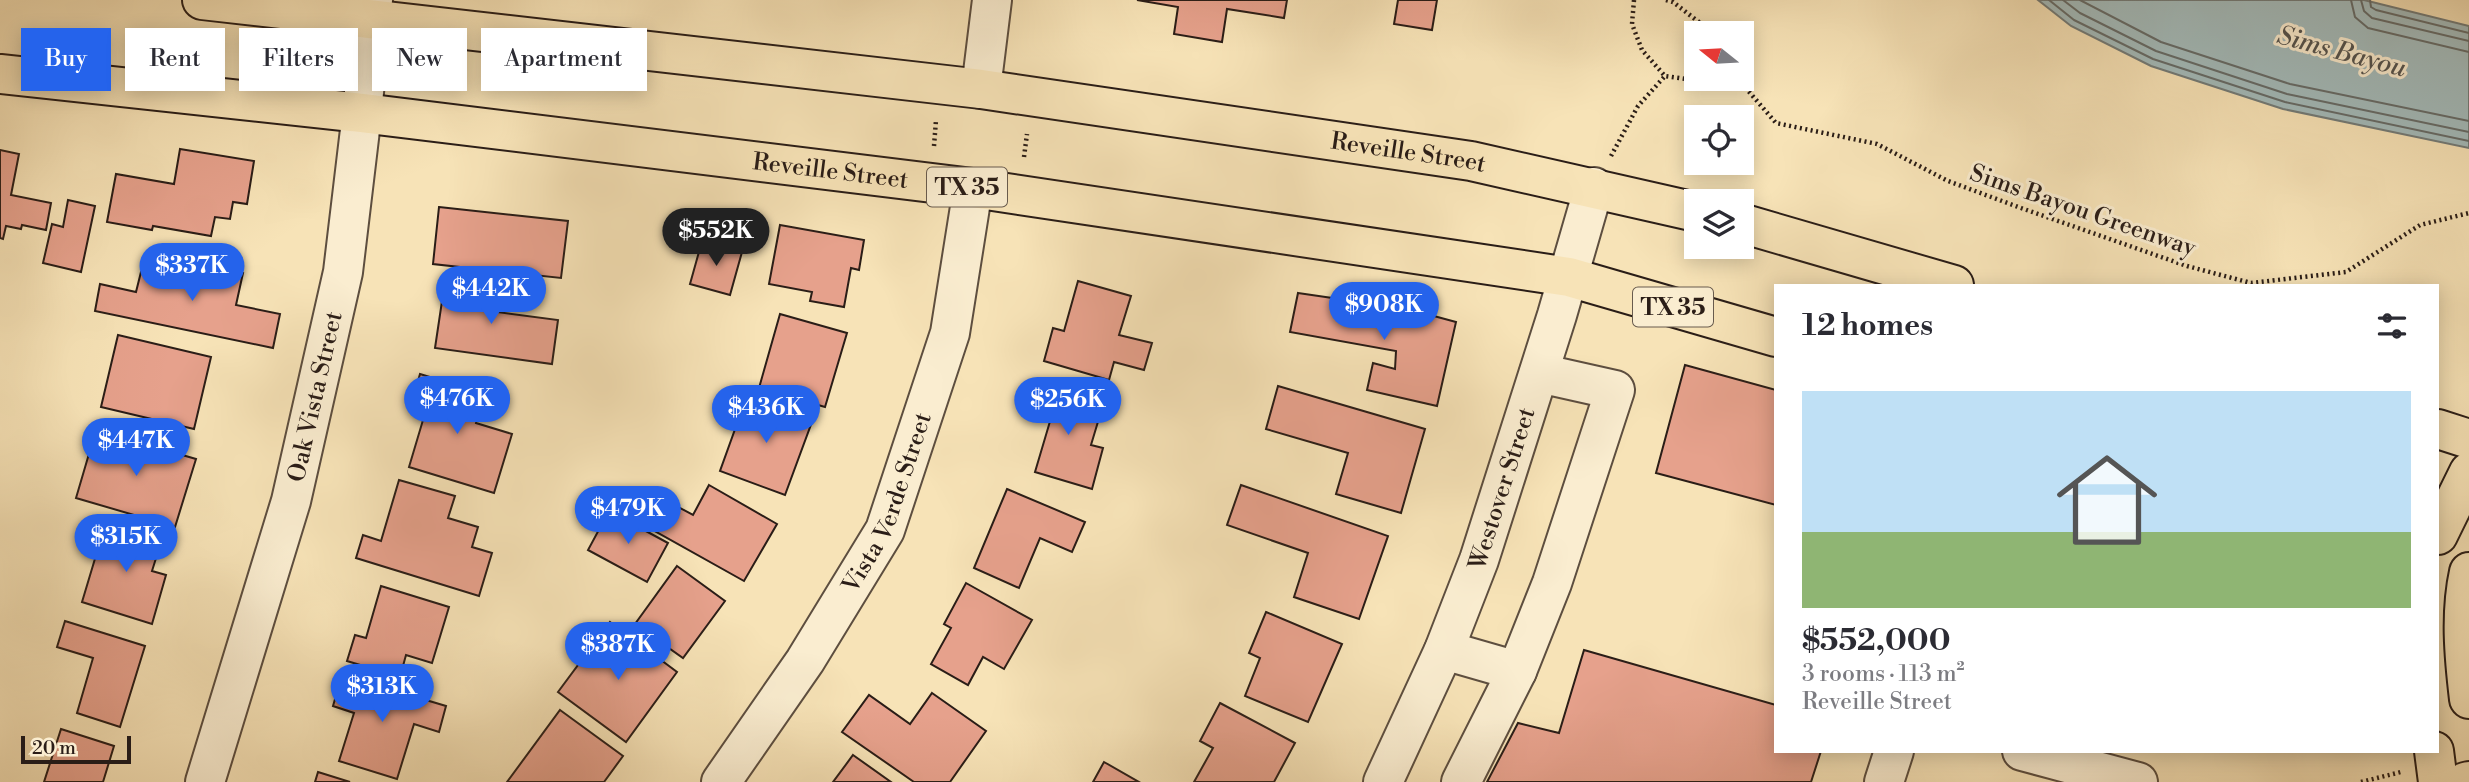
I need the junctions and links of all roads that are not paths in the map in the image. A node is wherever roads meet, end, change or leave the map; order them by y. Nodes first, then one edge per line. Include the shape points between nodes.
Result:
1 (202, 0) edge
2 (992, 0) edge
3 (372, 10) edge
4 (0, 74) edge
5 (981, 89) junction
6 (362, 113) junction
7 (1594, 187) junction
8 (973, 188) junction
9 (1684, 209) edge
10 (1754, 227) edge
11 (1569, 277) junction
12 (1951, 284) edge
13 (1774, 336) edge
14 (1539, 373) junction
15 (2439, 429) edge
16 (2469, 439) edge
17 (2469, 472) edge
18 (2439, 533) edge
19 (2439, 544) edge
20 (2469, 554) edge
21 (2469, 572) edge
22 (1444, 650) junction
23 (1517, 671) junction
24 (2469, 699) edge
25 (1893, 753) edge
26 (2029, 753) edge
27 (205, 782) edge
28 (721, 782) edge
29 (1383, 782) edge
30 (1461, 782) edge
31 (1884, 782) edge
32 (2138, 782) edge

1 - 3 main road, Reveille Street
2 - 5 street
3 - 5 main road, Reveille Street
3 - 6 street, Oak Vista Street
4 - 6 main road, Reveille Street / TX 35
5 - 7 main road, Reveille Street via 1458,159
6 - 8 main road, Reveille Street / TX 35
6 - 27 street, Oak Vista Street via 343,272 291,501
7 - 9 main road, Reveille Street
7 - 11 street, Westover Street
8 - 11 main road, Reveille Street / TX 35
8 - 28 street, Vista Verde Street via 950,332 885,530 805,662
10 - 12 main road
11 - 13 main road, Reveille Street / TX 35
11 - 14 street, Westover Street
14 - 22 street, Westover Street via 1479,560
14 - 23 street via 1615,390 1552,583
15 - 16 main road
17 - 18 main road
19 - 20 main road
21 - 24 main road via 2463,604
22 - 23 street
22 - 29 street, Westover Street
23 - 30 street
25 - 31 street
26 - 32 street

